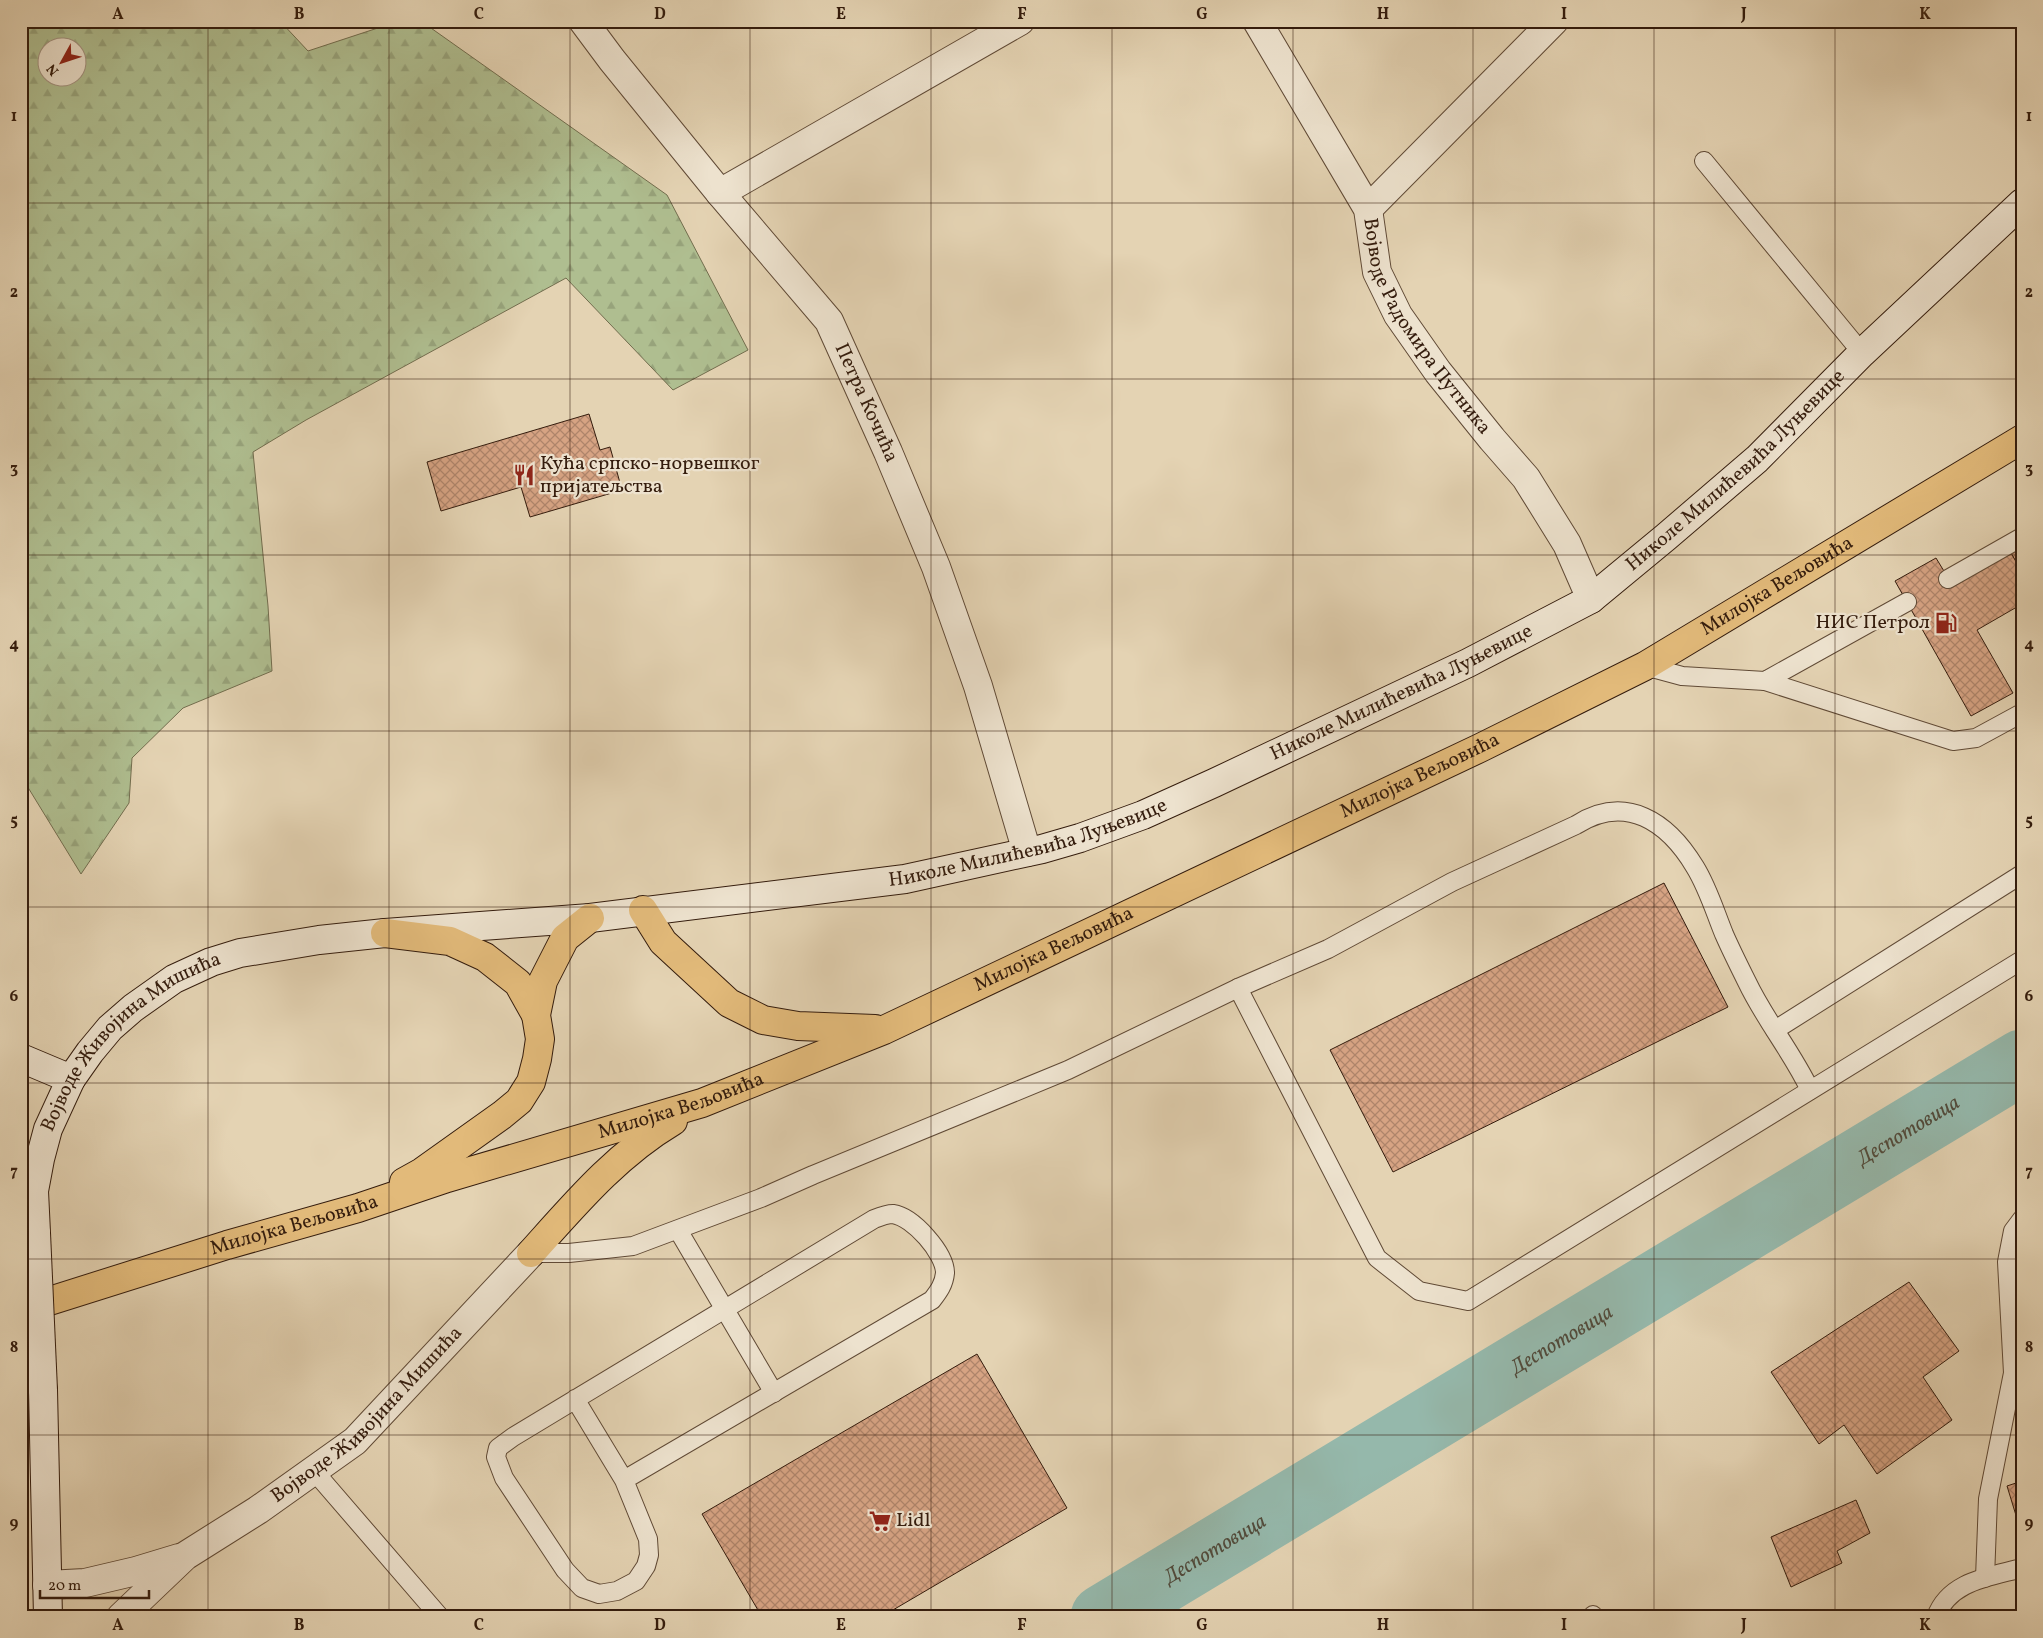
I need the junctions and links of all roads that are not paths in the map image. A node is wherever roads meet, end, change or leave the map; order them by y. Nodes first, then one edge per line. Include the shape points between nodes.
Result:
1 (582, 21) edge
2 (1020, 21) edge
3 (1257, 21) edge
4 (1554, 21) edge
5 (1704, 161) dead end
6 (720, 193) junction
7 (2022, 203) edge
8 (1368, 209) junction
9 (1862, 353) junction
10 (2022, 438) edge
11 (2022, 537) edge
12 (1948, 579) dead end
13 (1591, 599) junction
14 (1907, 602) dead end
15 (1645, 666) junction
16 (1765, 681) junction
17 (2022, 713) edge
18 (1027, 852) junction
19 (2022, 874) edge
20 (643, 910) junction
21 (590, 918) junction
22 (384, 933) junction
23 (2022, 960) edge
24 (1238, 988) junction
25 (536, 1015) junction
26 (884, 1030) junction
27 (1775, 1030) junction
28 (21, 1058) edge
29 (71, 1079) junction
30 (1810, 1090) junction
31 (702, 1103) junction
32 (358, 1208) junction
33 (2022, 1219) edge
34 (678, 1230) junction
35 (531, 1253) junction
36 (724, 1309) junction
37 (21, 1310) edge
38 (774, 1393) junction
39 (575, 1400) junction
40 (314, 1471) junction
41 (624, 1480) junction
42 (185, 1556) junction
43 (2022, 1568) edge
44 (1985, 1578) junction
45 (47, 1585) junction
46 (48, 1617) edge
47 (121, 1617) edge
48 (440, 1617) edge
49 (1936, 1617) edge

1 - 6 street, Петра Кочића
2 - 6 street
3 - 8 street, Војводе Радомира Путника
4 - 8 street
5 - 9 lane
6 - 18 street, Петра Кочића via 829,321 936,568 978,686
7 - 9 street, Николе Милићевића Луњевице
8 - 13 street, Војводе Радомира Путника via 1376,272 1398,315 1438,372 1526,478 1566,544
9 - 13 street, Николе Милићевића Луњевице via 1757,459
10 - 15 main road, Милојка Вељовића
11 - 12 lane
13 - 18 street, Николе Милићевића Луњевице via 1468,663 1143,815 1080,838
14 - 16 lane
15 - 16 lane via 1682,676
15 - 26 main road, Милојка Вељовића via 1480,748
16 - 17 lane via 1953,741 1976,738
18 - 20 street, Николе Милићевића Луњевице via 905,879
19 - 27 lane
20 - 21 street, Војводе Живојина Мишића
20 - 26 main road via 663,942 729,1003 763,1020 789,1025
21 - 22 street, Војводе Живојина Мишића
21 - 25 main road via 565,938 543,981
22 - 25 main road via 450,941 485,957 518,983
22 - 29 street, Војводе Живојина Мишића via 240,953 182,975 152,992 110,1028
23 - 30 lane
24 - 27 lane via 1328,949 1452,882 1590,816 1622,811 1653,821 1682,848 1695,867 1748,984
24 - 30 lane via 1377,1258 1419,1291 1468,1301
24 - 34 lane via 1068,1070
25 - 32 main road via 540,1039 537,1059 531,1082 519,1101 422,1172
26 - 31 main road, Милојка Вељовића
27 - 30 lane via 1798,1064
28 - 29 street
29 - 45 street, Војводе Живојина Мишића, bridge via 48,1129 34,1191
31 - 32 main road, Милојка Вељовића via 447,1178
31 - 35 main road via 648,1135 614,1164
32 - 37 main road, Милојка Вељовића via 227,1245
33 - 44 lane via 2013,1231 2007,1262 2013,1373 1988,1499
34 - 35 lane via 633,1246 569,1254
34 - 36 lane
35 - 40 street, Војводе Живојина Мишића via 355,1441
36 - 38 lane
36 - 38 lane via 874,1219 892,1214 908,1220 938,1251 945,1271 942,1288 932,1300
36 - 39 lane
38 - 41 lane
39 - 41 lane
39 - 41 lane via 506,1442 498,1448 496,1457 504,1478 565,1570 582,1588 599,1594 616,1591 636,1581 649,1555 648,1540
40 - 42 street, Војводе Живојина Мишића
40 - 48 lane
42 - 45 street, Војводе Живојина Мишића via 85,1583
42 - 47 street, Војводе Живојина Мишића
43 - 44 lane
44 - 49 lane via 1955,1590 1945,1599
45 - 46 street, Војводе Живојина Мишића

